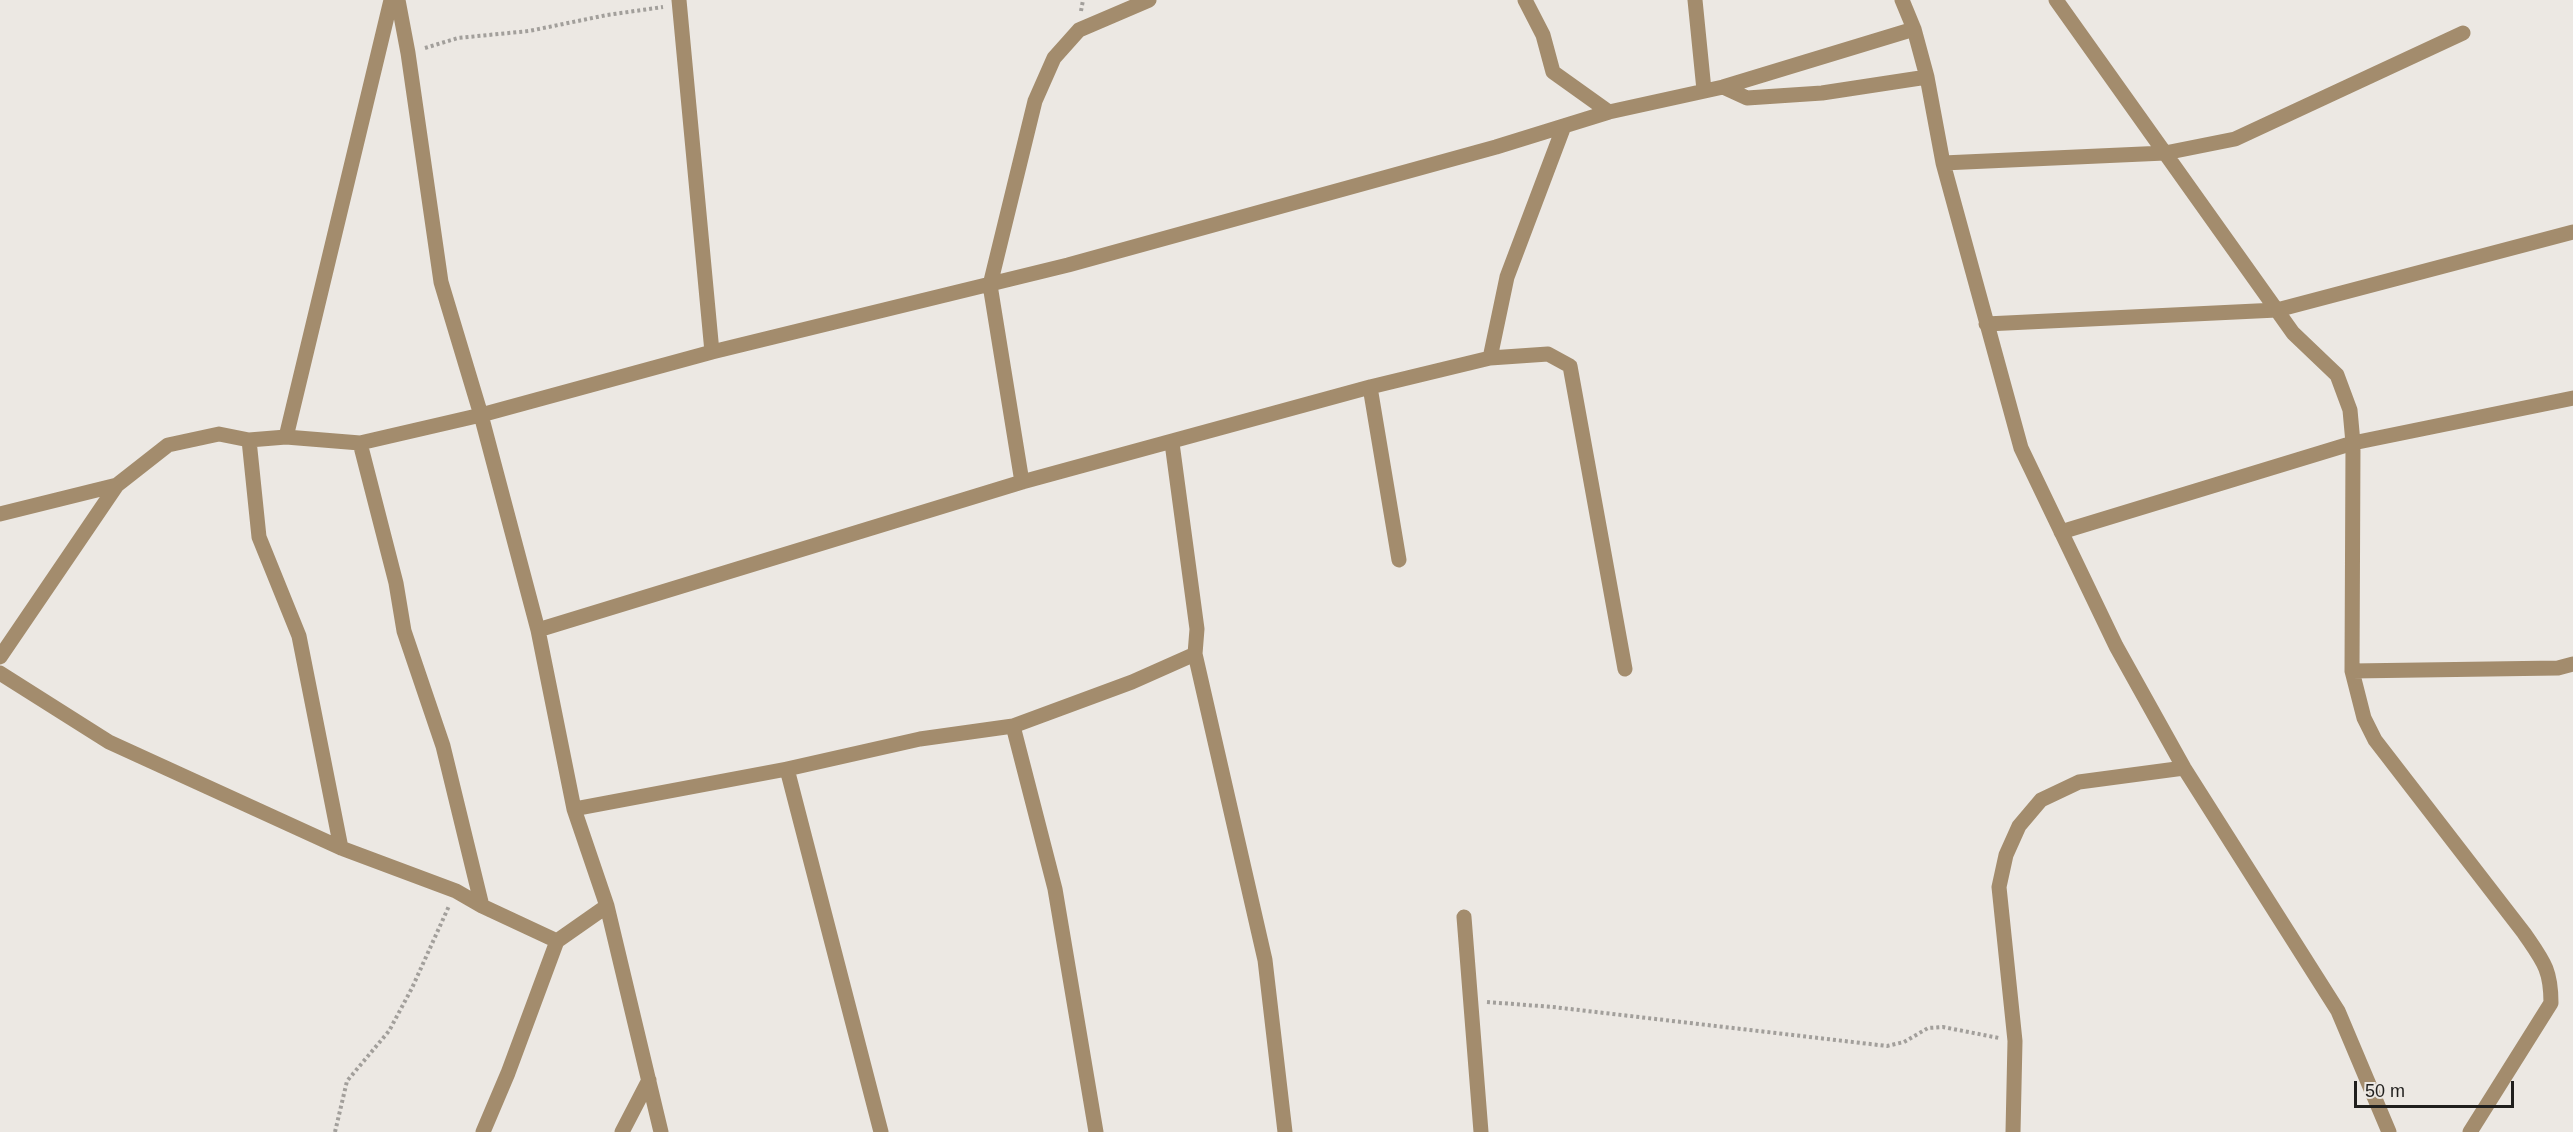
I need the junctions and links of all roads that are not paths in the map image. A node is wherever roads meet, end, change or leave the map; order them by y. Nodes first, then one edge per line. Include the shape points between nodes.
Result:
1 (391, 0) edge
2 (398, 0) edge
3 (1149, 0) edge
4 (1525, 0) edge
5 (1695, 0) edge
6 (1902, 0) edge
7 (2056, 0) edge
8 (680, 3) edge
9 (1914, 29) junction
10 (2463, 33) dead end
11 (1927, 77) junction
12 (1723, 87) junction
13 (1704, 90) junction
14 (1609, 112) junction
15 (1564, 126) junction
16 (2165, 153) junction
17 (1943, 163) junction
18 (2573, 232) edge
19 (990, 285) junction
20 (2277, 310) junction
21 (1986, 324) junction
22 (712, 352) junction
23 (1490, 358) junction
24 (1370, 387) junction
25 (2573, 398) edge
26 (481, 416) junction
27 (285, 437) junction
28 (249, 440) junction
29 (360, 443) junction
30 (1172, 443) junction
31 (2353, 443) junction
32 (1022, 482) junction
33 (117, 485) junction
34 (0, 514) edge
35 (2061, 532) junction
36 (1399, 560) dead end
37 (538, 630) junction
38 (1196, 654) junction
39 (0, 657) edge
40 (2573, 664) edge
41 (1625, 669) dead end
42 (2352, 671) junction
43 (2, 678) edge
44 (1013, 726) junction
45 (2184, 768) junction
46 (787, 769) junction
47 (574, 809) junction
48 (341, 848) junction
49 (482, 906) junction
50 (607, 906) junction
51 (1464, 917) dead end
52 (557, 941) junction
53 (649, 1080) junction
54 (483, 1132) edge
55 (622, 1132) edge
56 (661, 1132) edge
57 (881, 1132) edge
58 (1096, 1132) edge
59 (1285, 1132) edge
60 (1481, 1132) edge
61 (2013, 1132) edge
62 (2389, 1132) edge
63 (2470, 1132) edge

1 - 27 street
2 - 26 street via 441,282
3 - 19 street via 1079,30 1054,58 1035,101
4 - 14 street via 1543,35 1553,72
5 - 13 street
6 - 9 street
7 - 16 street
8 - 22 street
9 - 11 street
9 - 12 street
10 - 16 street via 2235,139
11 - 12 street via 1822,93 1747,98
11 - 17 street
12 - 13 street
13 - 14 street
14 - 15 street
15 - 19 street
15 - 23 street via 1507,277
16 - 17 street
16 - 20 street
17 - 21 street
18 - 20 street
19 - 22 street
19 - 32 street
20 - 21 street
20 - 31 street via 2293,333 2337,375 2350,410
21 - 35 street via 2021,448
22 - 26 street
23 - 24 street
23 - 41 street via 1548,354 1570,366
24 - 30 street
24 - 36 street
25 - 31 street
26 - 29 street
26 - 37 street
27 - 28 street
27 - 29 street
28 - 33 street via 219,434 168,445
28 - 48 street via 259,537 299,636
29 - 49 street via 396,583 404,631 443,746
30 - 32 street
30 - 38 street via 1197,628
31 - 35 street
31 - 42 street
32 - 37 street
33 - 34 street
33 - 39 street
35 - 45 street via 2116,646
37 - 47 street
38 - 44 street
38 - 59 street via 1264,960
40 - 42 street via 2558,668
42 - 63 street via 2364,718 2375,740 2546,964 2550,1003
43 - 48 street via 109,742
44 - 46 street via 920,739
44 - 58 street via 1055,889
45 - 61 street via 2079,782 2041,800 2019,826 2006,855 1999,887 2015,1041
45 - 62 street via 2338,1011
46 - 47 street
46 - 57 street
47 - 50 street
48 - 49 street via 456,891
49 - 52 street
50 - 52 street
50 - 53 street
51 - 60 street
52 - 54 street
53 - 55 street
53 - 56 street

